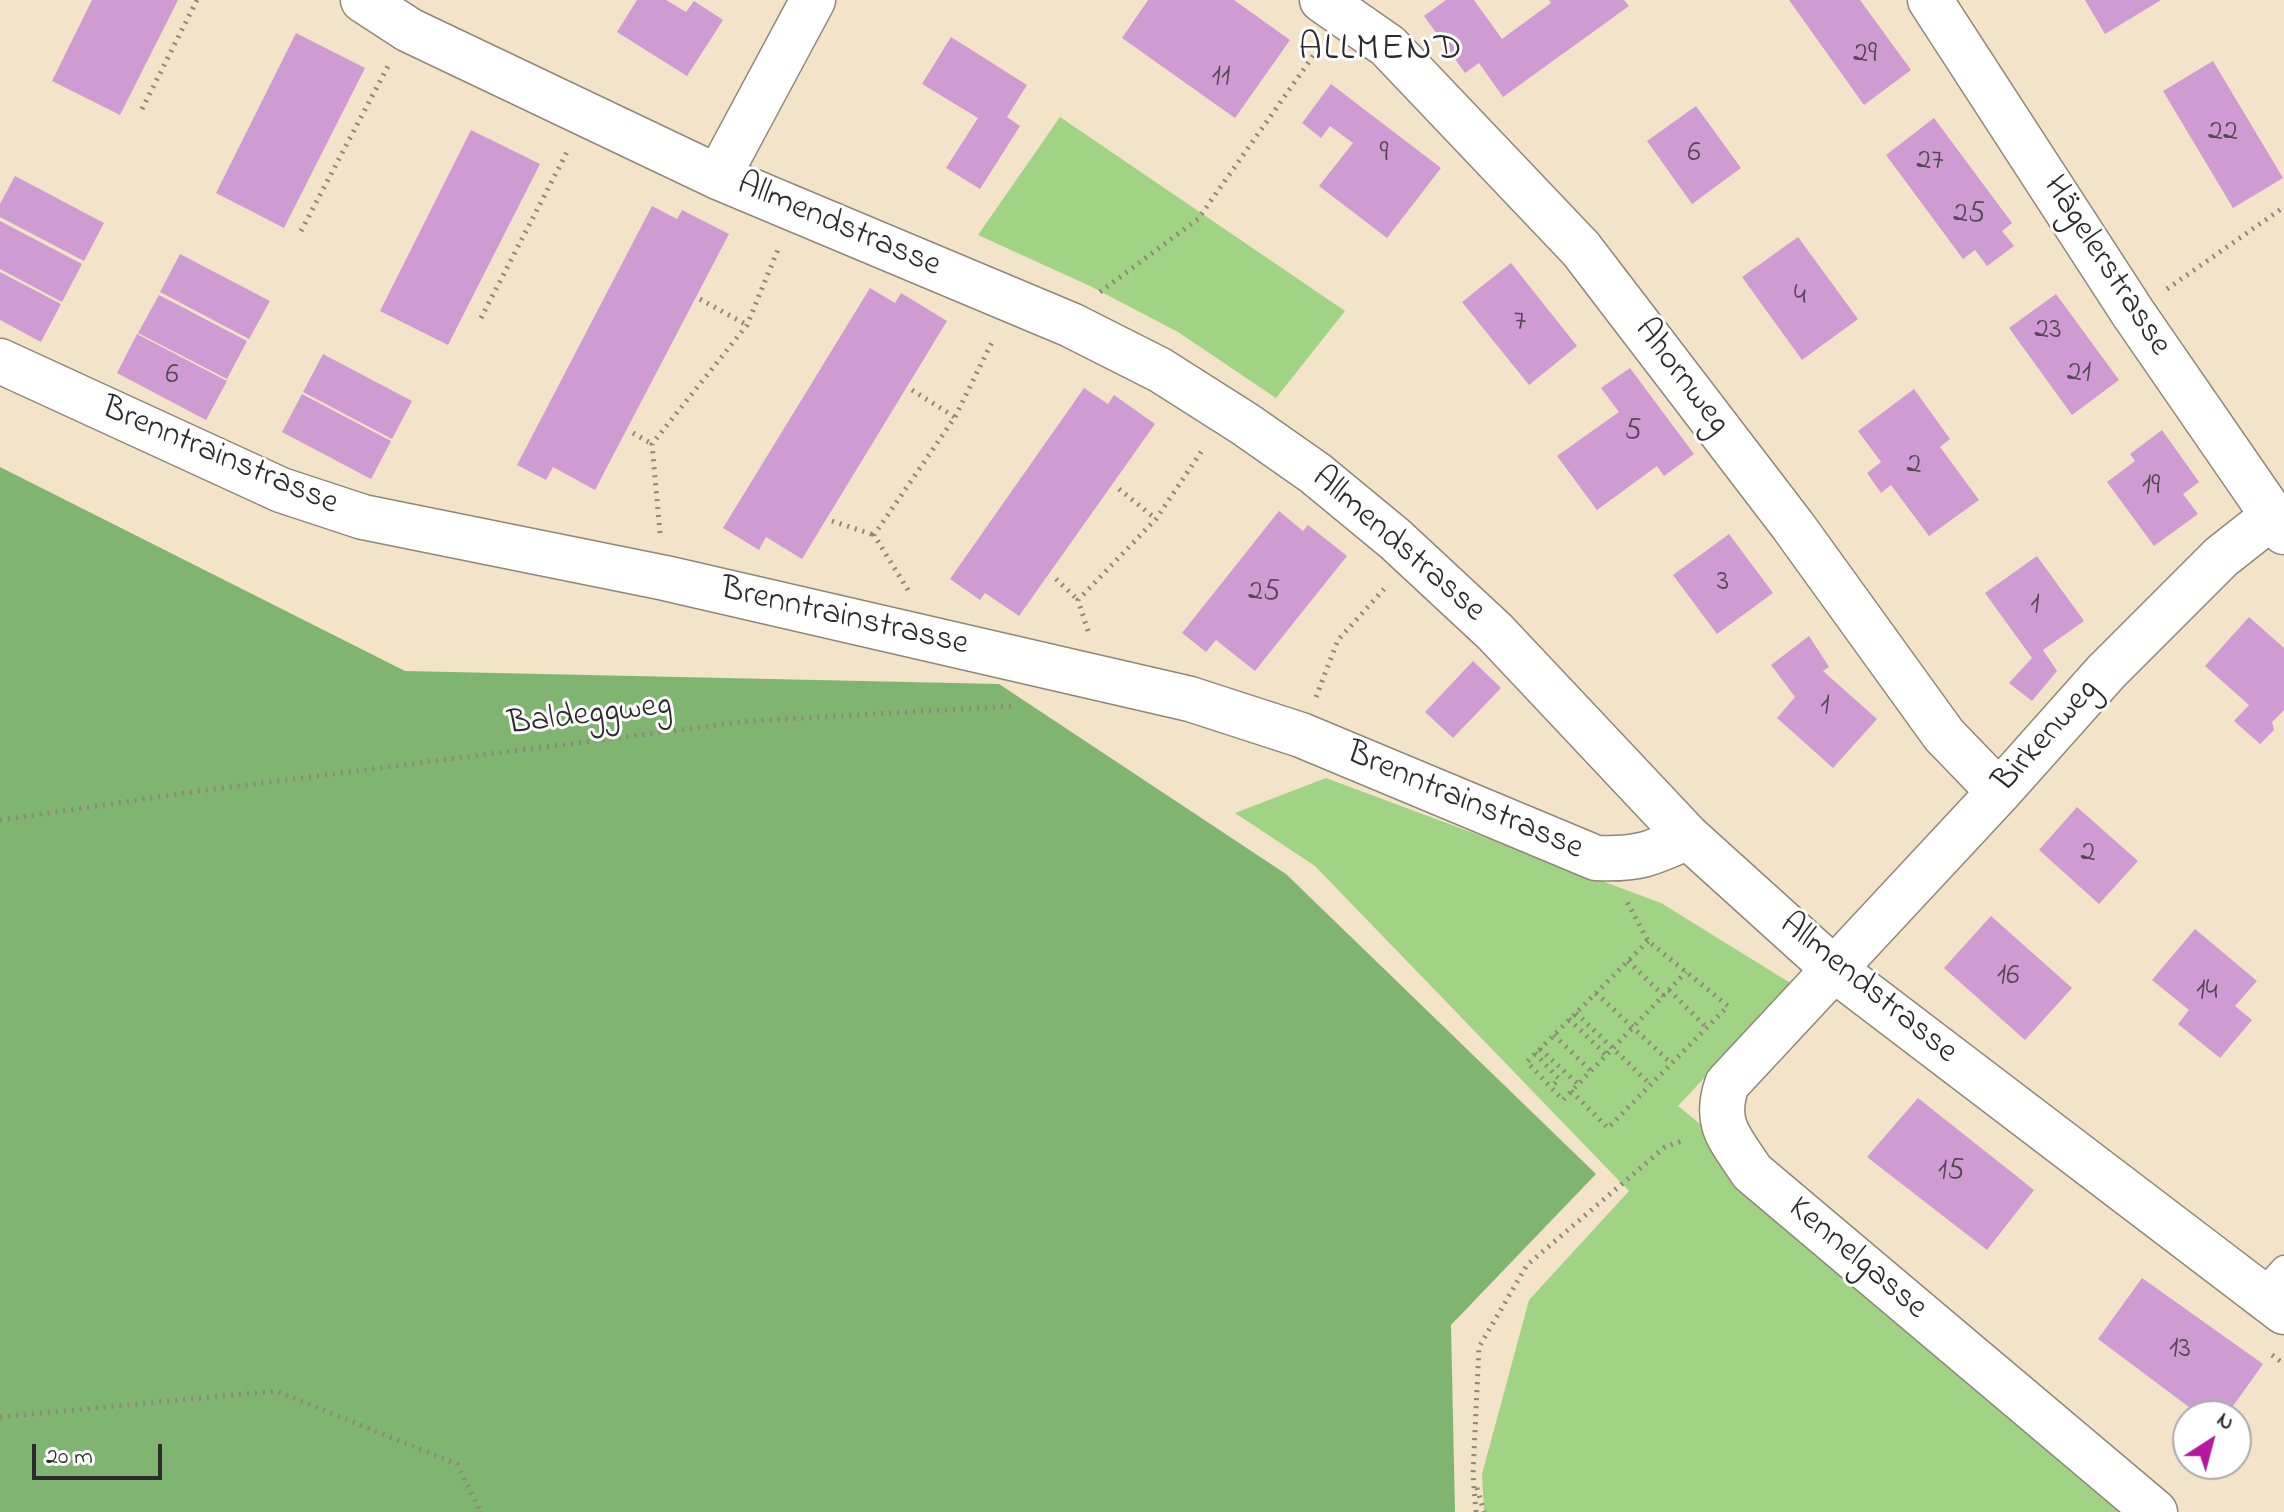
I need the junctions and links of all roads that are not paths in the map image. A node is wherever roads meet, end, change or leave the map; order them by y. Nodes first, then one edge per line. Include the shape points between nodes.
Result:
1 (363, 0) edge
2 (813, 0) edge
3 (1930, 0) edge
4 (1332, 7) edge
5 (718, 177) junction
6 (0, 361) edge
7 (2279, 524) edge
8 (1999, 792) junction
9 (1688, 837) junction
10 (1835, 970) junction
11 (2276, 1292) edge
12 (2155, 1512) edge

1 - 5 street, Allmendstrasse via 409,30
2 - 5 street
3 - 7 street, Hägelerstrasse via 2133,313
4 - 8 street, Ahornweg via 1388,46 1581,249 1793,526 1944,735
5 - 9 street, Allmendstrasse via 1071,325 1160,370 1245,424 1395,539 1495,632
6 - 9 street, Brenntrainstrasse via 322,506 665,578 1190,699 1301,735 1596,858 1647,856
7 - 8 street, Birkenweg via 2221,557 2106,672
8 - 10 street, Birkenweg
9 - 10 street, Allmendstrasse
10 - 11 street, Allmendstrasse
10 - 12 street, Kennelgasse via 1727,1084 1720,1103 1722,1126 1752,1172

